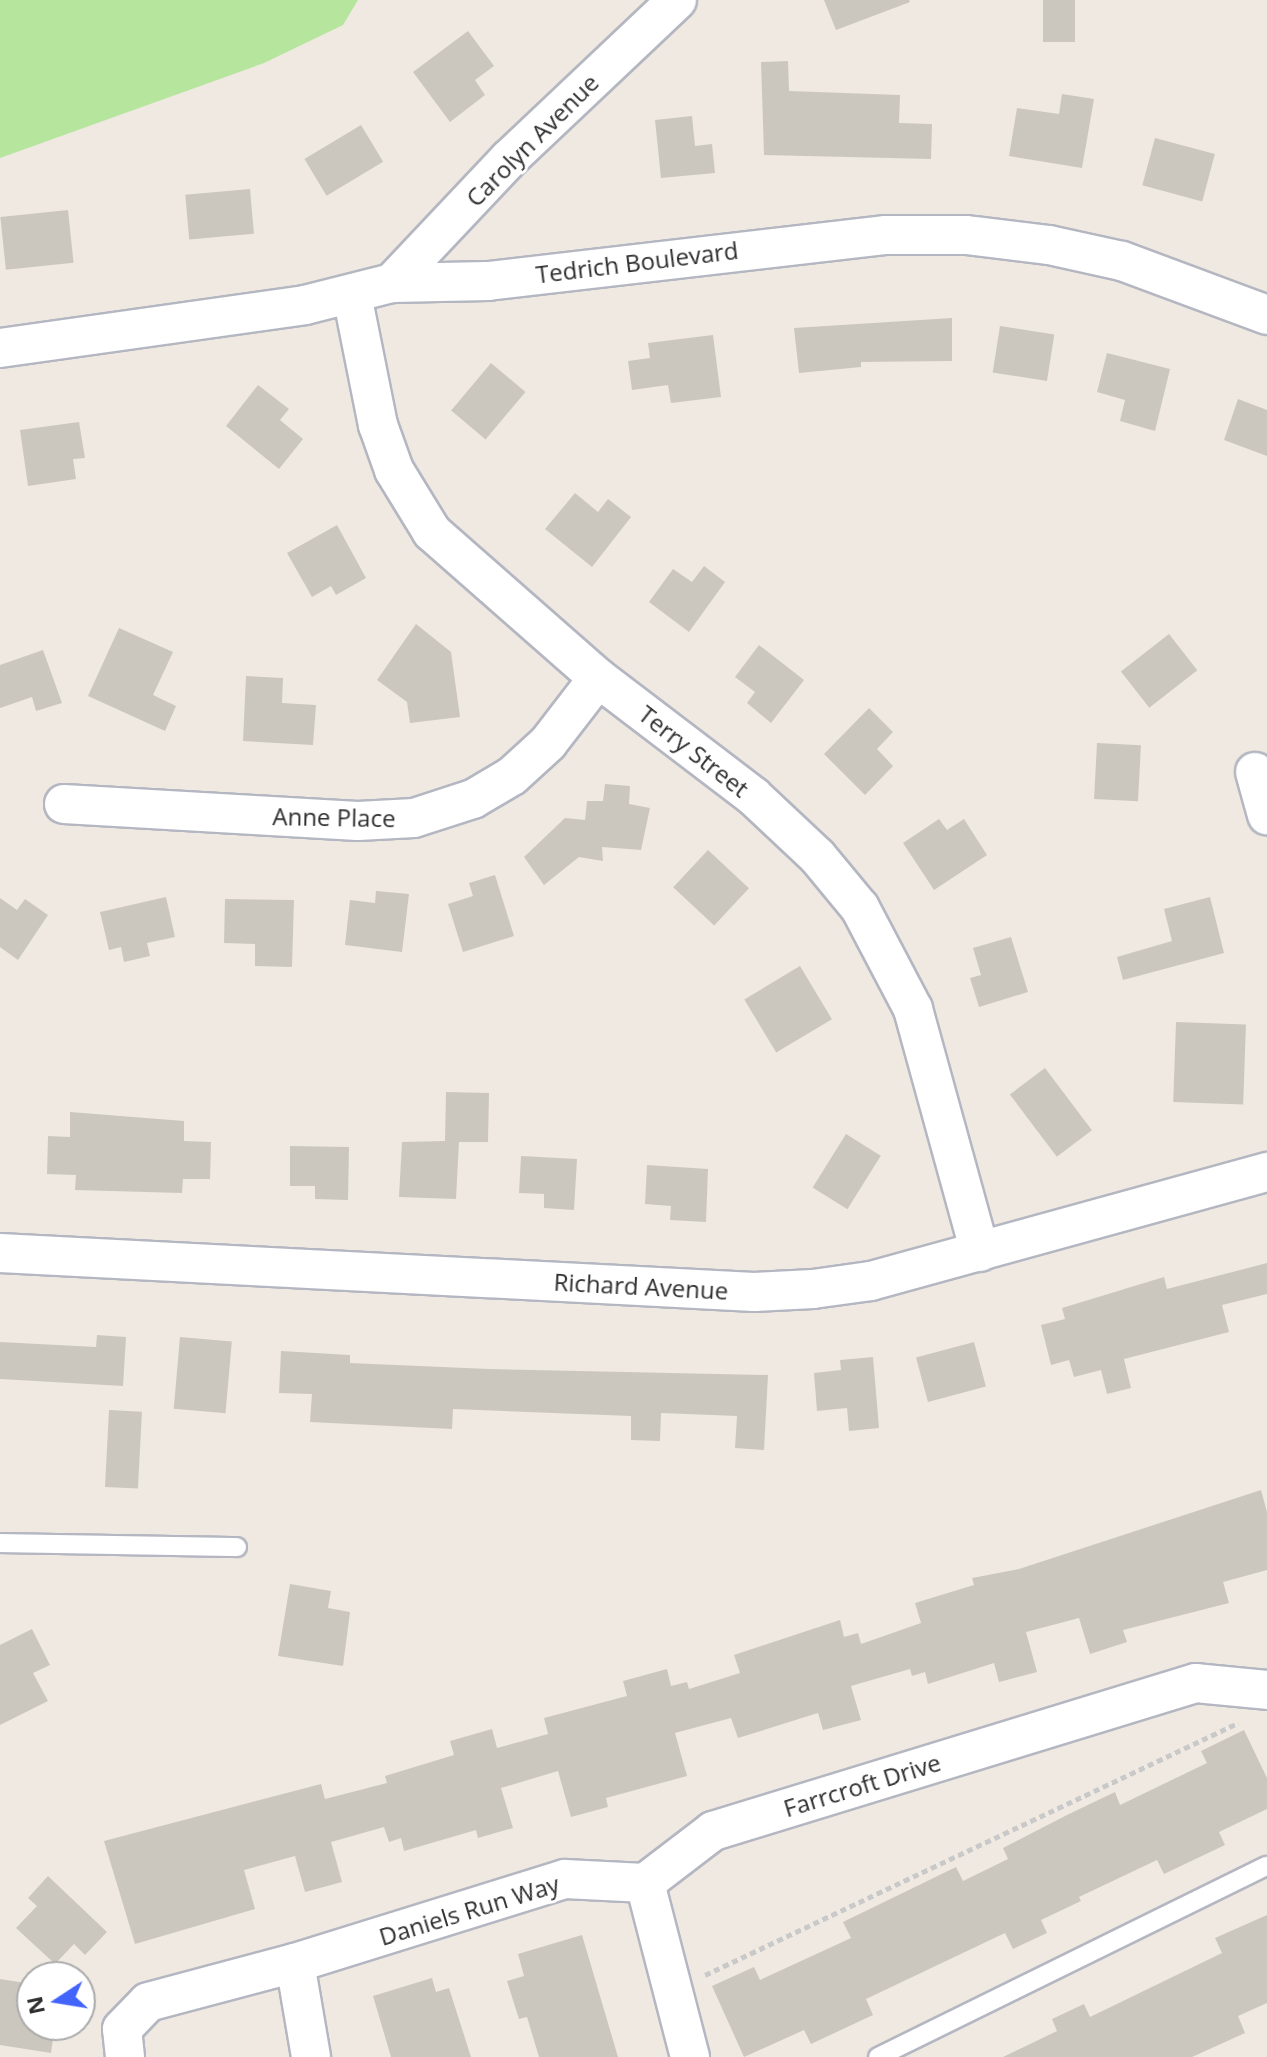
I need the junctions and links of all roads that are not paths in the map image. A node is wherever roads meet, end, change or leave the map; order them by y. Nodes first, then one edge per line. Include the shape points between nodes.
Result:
1 (677, 0) edge
2 (392, 283) junction
3 (352, 295) junction
4 (1267, 315) edge
5 (0, 348) edge
6 (598, 678) junction
7 (1255, 772) dead end
8 (64, 804) dead end
9 (1267, 815) edge
10 (1267, 1172) edge
11 (980, 1252) junction
12 (0, 1253) edge
13 (0, 1543) edge
14 (237, 1547) dead end
15 (1260, 1703) edge
16 (1267, 1866) edge
17 (645, 1883) junction
18 (295, 1963) junction
19 (125, 2057) edge
20 (311, 2057) edge
21 (690, 2057) edge
22 (878, 2057) edge

1 - 2 street, Carolyn Avenue via 509,159
2 - 3 street, Tedrich Boulevard
2 - 4 street, Tedrich Boulevard via 488,281 872,236 966,235 1122,261
3 - 5 street, Tedrich Boulevard
3 - 6 street, Terry Street via 378,425 412,506 458,560
6 - 8 street, Anne Place via 548,743 512,776 473,799 414,818 342,820
6 - 11 street, Terry Street via 753,796 817,856 860,908 913,1009
7 - 9 street
10 - 11 street, Richard Avenue
11 - 12 street, Richard Avenue via 871,1281 754,1292
13 - 14 lane
15 - 17 street, Farrcroft Drive via 1196,1683 713,1831
16 - 22 lane
17 - 18 street, Daniels Run Way via 565,1879
17 - 21 street
18 - 19 street, Daniels Run Way via 148,2002 122,2029
18 - 20 street

